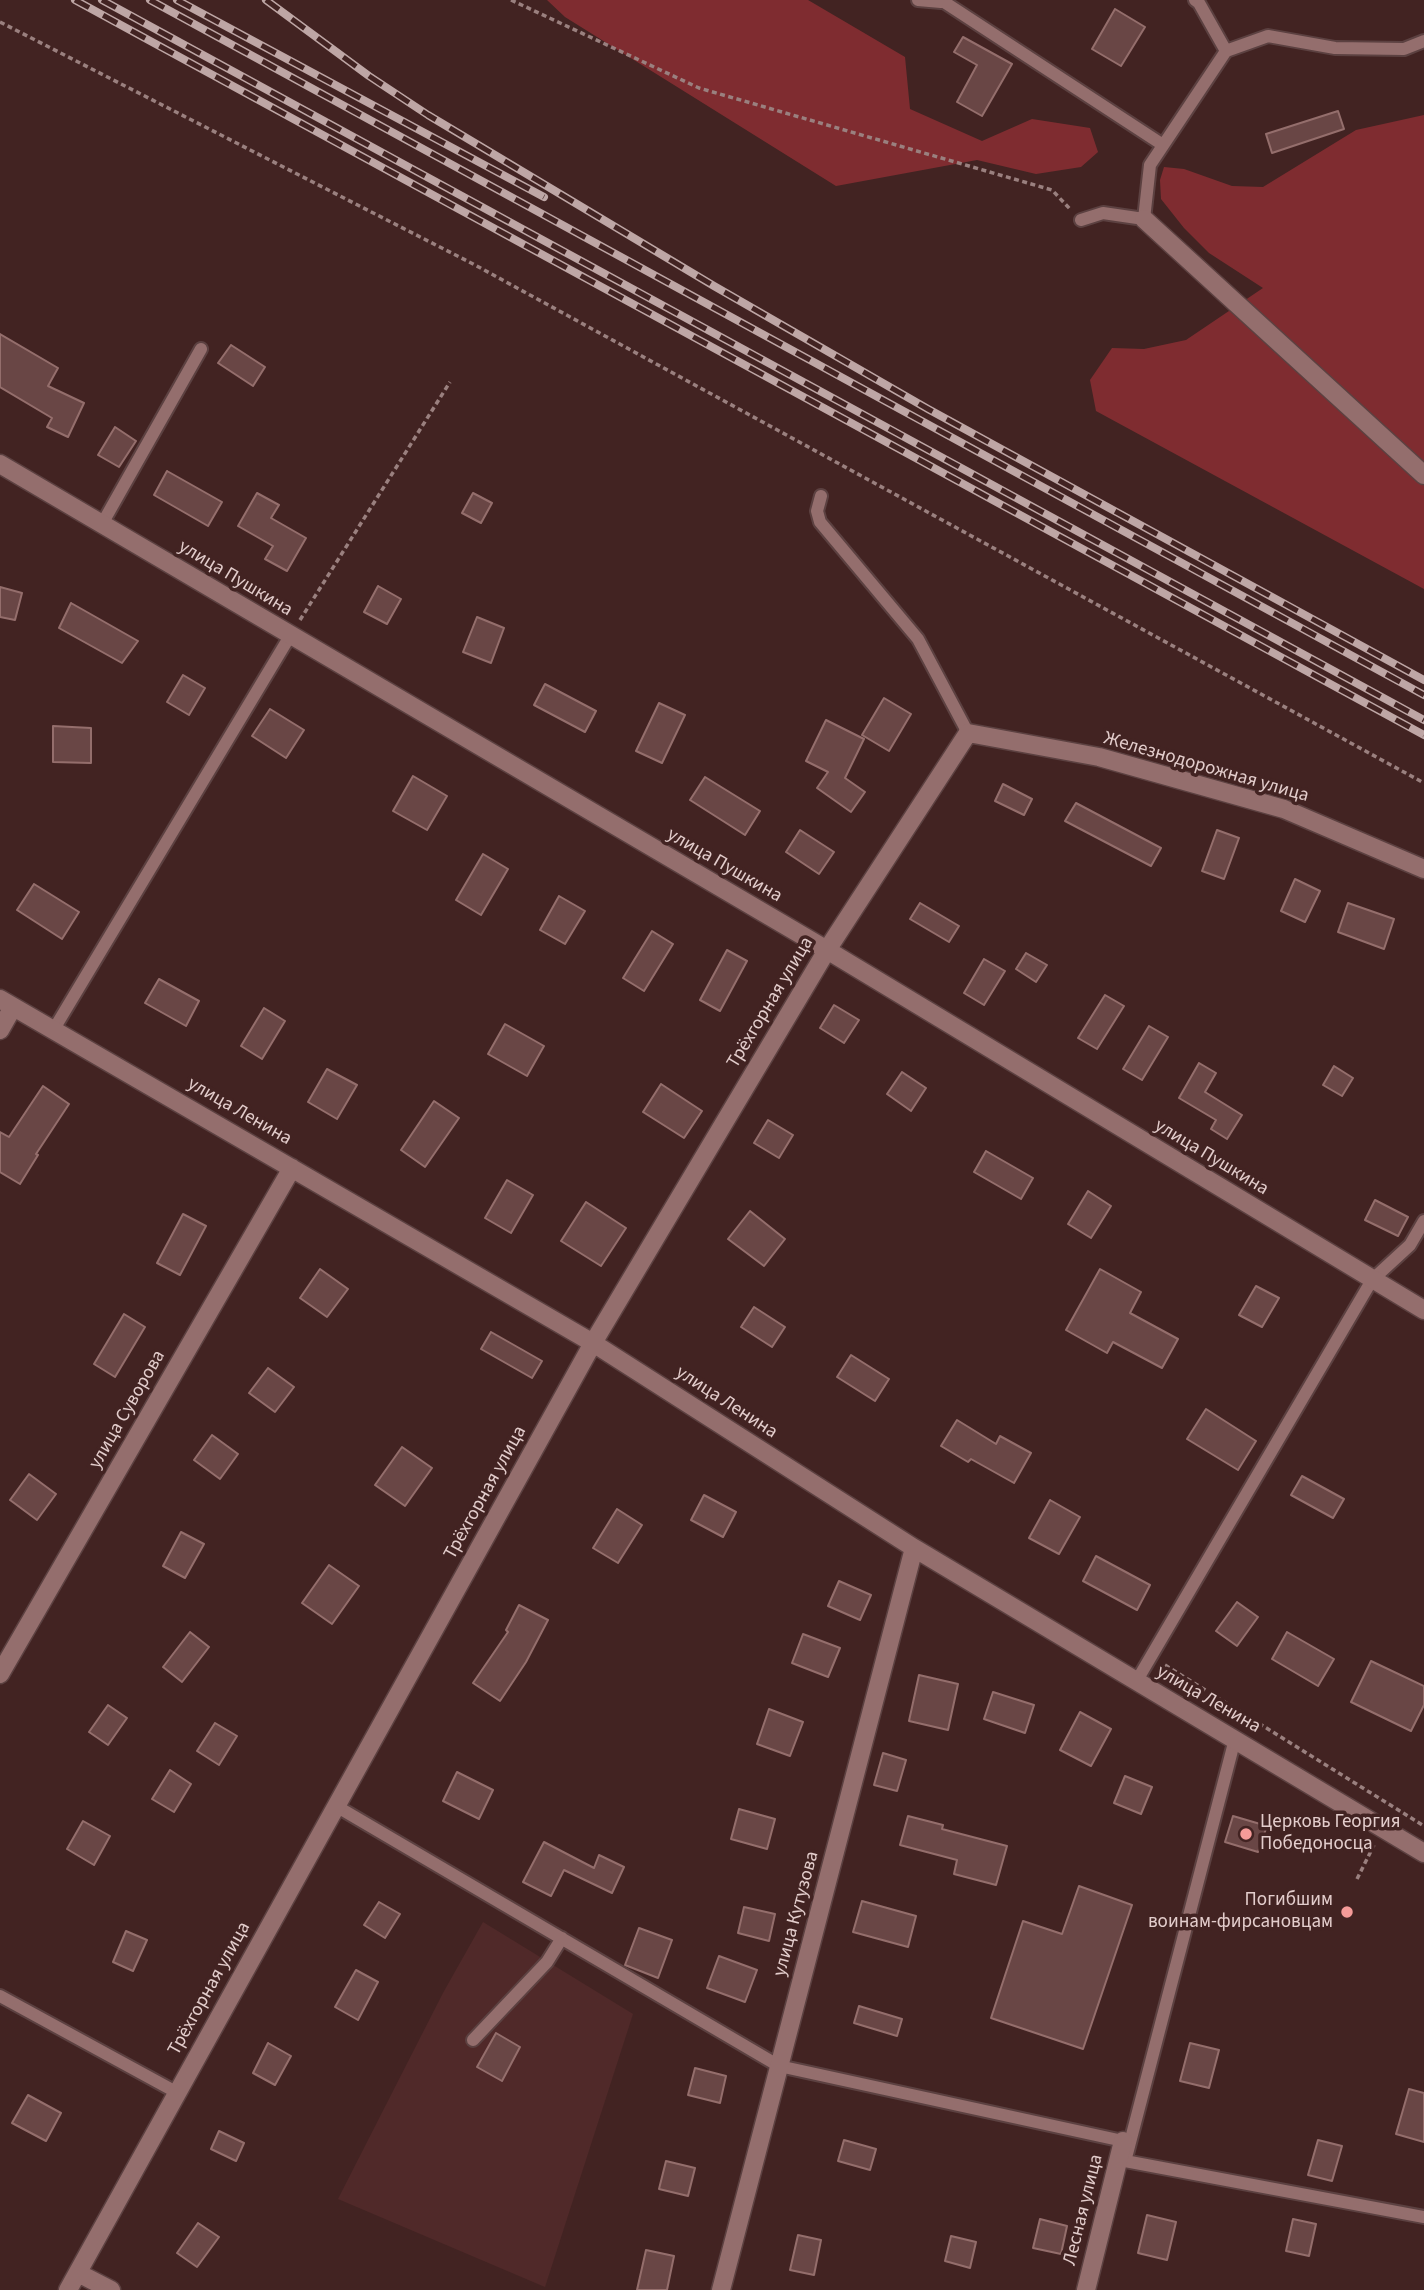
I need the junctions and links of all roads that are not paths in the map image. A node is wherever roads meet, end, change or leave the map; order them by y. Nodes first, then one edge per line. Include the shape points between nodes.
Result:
1 (918, 0) edge
2 (1195, 0) edge
3 (941, 1) edge
4 (1424, 41) edge
5 (1226, 51) junction
6 (1163, 145) junction
7 (1144, 219) junction
8 (1082, 220) road end
9 (201, 349) dead end
10 (0, 464) edge
11 (1424, 475) edge
12 (821, 496) dead end
13 (102, 524) junction
14 (290, 636) junction
15 (968, 733) junction
16 (1424, 869) edge
17 (827, 950) junction
18 (6, 1003) edge
19 (54, 1029) junction
20 (0, 1030) edge
21 (292, 1168) junction
22 (1424, 1221) edge
23 (1372, 1280) junction
24 (1424, 1310) edge
25 (593, 1343) junction
26 (914, 1548) junction
27 (0, 1674) edge
28 (1136, 1682) junction
29 (1235, 1739) junction
30 (336, 1806) junction
31 (1424, 1853) edge
32 (562, 1938) junction
33 (0, 1996) edge
34 (472, 2040) dead end
35 (779, 2066) junction
36 (176, 2092) junction
37 (1123, 2141) junction
38 (1125, 2161) junction
39 (1424, 2217) edge
40 (78, 2273) junction
41 (68, 2290) edge
42 (111, 2290) edge
43 (722, 2290) edge
44 (1086, 2290) edge

1 - 3 lane
2 - 5 lane
3 - 6 lane
4 - 5 lane via 1404,49 1335,48 1268,37
5 - 6 lane
6 - 7 lane via 1150,165
7 - 8 lane via 1103,213
7 - 11 street
9 - 13 lane
10 - 13 street, улица Пушкина
12 - 15 lane via 820,522 918,639
13 - 14 street, улица Пушкина
14 - 17 street, улица Пушкина
14 - 19 lane
15 - 16 street, Железнодорожная улица via 1100,757 1283,809
15 - 17 street, Трёхгорная улица
17 - 23 street, улица Пушкина
17 - 25 street, Трёхгорная улица
18 - 19 street, улица Ленина
18 - 20 street
19 - 21 street, улица Ленина
21 - 25 street, улица Ленина
21 - 27 street, улица Суворова
22 - 23 lane via 1410,1245
23 - 24 street, улица Пушкина
23 - 28 lane
25 - 26 street, улица Ленина
25 - 30 street, Трёхгорная улица
26 - 28 street, улица Ленина
26 - 35 street, улица Кутузова
28 - 29 street, улица Ленина
29 - 31 street, улица Ленина
29 - 38 lane
30 - 32 lane
30 - 36 street, Трёхгорная улица
32 - 34 lane via 547,1962
32 - 35 lane
33 - 36 lane
35 - 37 lane
35 - 43 street, улица Кутузова
36 - 40 street, Трёхгорная улица
37 - 38 lane
37 - 44 street, Лесная улица
38 - 39 lane
40 - 41 street, Трёхгорная улица
40 - 42 street

